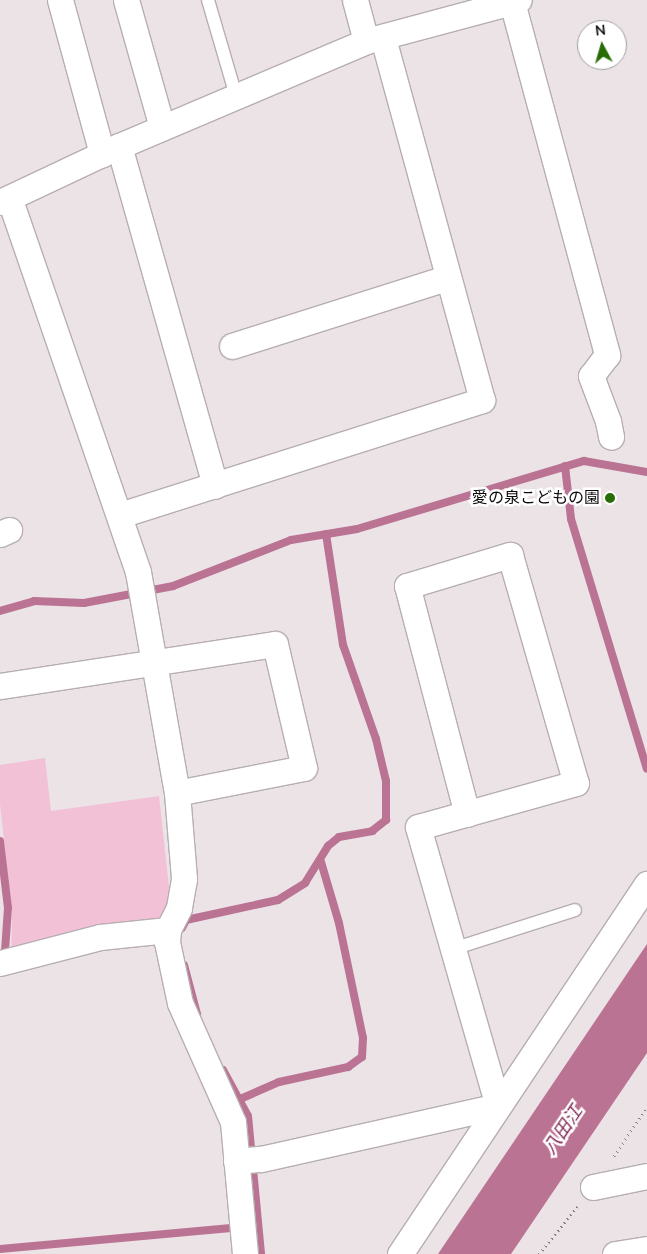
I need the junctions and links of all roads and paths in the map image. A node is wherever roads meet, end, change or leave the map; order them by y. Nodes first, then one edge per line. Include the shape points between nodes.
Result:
1 (60, 0) edge
2 (126, 0) edge
3 (208, 0) edge
4 (355, 0) edge
5 (516, 1) edge
6 (375, 39) junction
7 (236, 96) junction
8 (162, 127) junction
9 (110, 150) junction
10 (5, 201) edge
11 (448, 278) junction
12 (232, 346) dead end
13 (611, 437) dead end
14 (215, 486) junction
15 (120, 515) junction
16 (152, 663) junction
17 (0, 686) edge
18 (177, 793) junction
19 (467, 814) junction
20 (647, 884) edge
21 (575, 910) dead end
22 (168, 936) junction
23 (453, 949) junction
24 (0, 963) edge
25 (498, 1106) junction
26 (247, 1160) junction
27 (647, 1176) edge
28 (593, 1187) dead end
29 (647, 1249) edge
30 (245, 1254) edge
31 (400, 1254) edge
32 (615, 1254) edge

1 - 9 street
2 - 8 street
3 - 7 lane
4 - 6 street
5 - 6 street
5 - 13 street via 607,355 592,376
6 - 7 street
6 - 11 street
7 - 8 street
8 - 9 street
9 - 10 street
9 - 14 street
10 - 15 street
11 - 12 street
11 - 14 street via 482,400
14 - 15 street
15 - 16 street via 141,593
16 - 17 street
16 - 18 street
16 - 18 street via 275,644 304,768
18 - 22 street via 184,880 179,908
19 - 19 street via 576,783 510,555 407,586
19 - 23 street via 418,827
20 - 25 street
21 - 23 lane
22 - 24 street via 100,937
22 - 26 street via 180,1003
23 - 25 street
25 - 26 street
25 - 31 street
26 - 30 street
27 - 28 street
29 - 32 street

